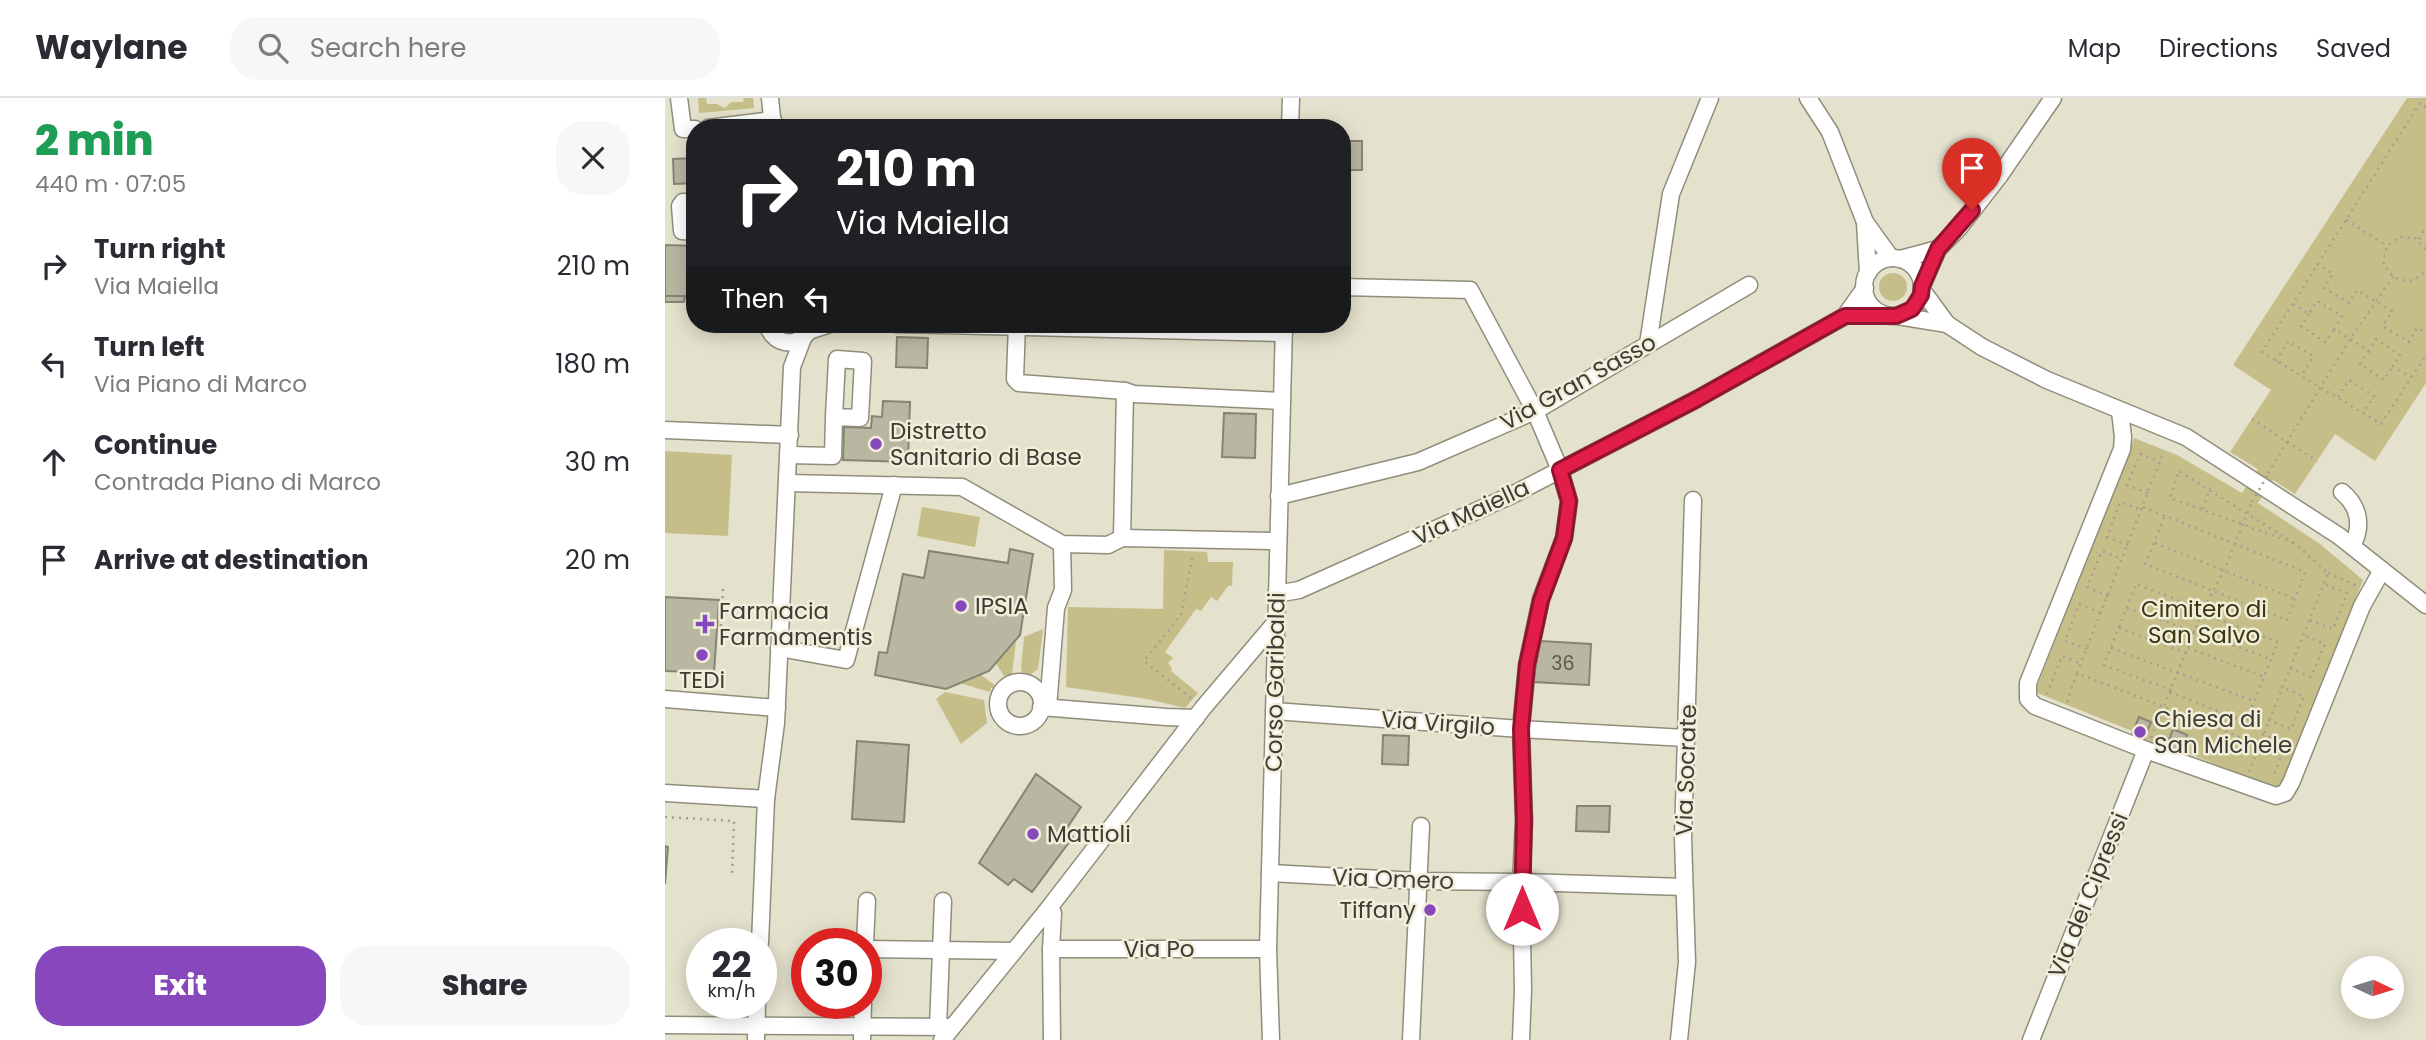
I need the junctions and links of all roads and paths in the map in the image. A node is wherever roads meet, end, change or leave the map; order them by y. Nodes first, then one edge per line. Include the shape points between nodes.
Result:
1 (679, 98) edge
2 (770, 98) edge
3 (1291, 98) edge
4 (1710, 98) edge
5 (1808, 98) edge
6 (2053, 98) edge
7 (2426, 107) edge
8 (772, 119) edge
9 (1290, 119) edge
10 (686, 129) edge
11 (686, 203) edge
12 (672, 214) edge
13 (2346, 220) junction
14 (1865, 222) junction
15 (2426, 227) edge
16 (686, 231) edge
17 (2418, 240) junction
18 (2387, 246) junction
19 (1938, 249) junction
20 (2426, 249) edge
21 (1896, 259) junction
22 (2317, 264) junction
23 (2426, 270) edge
24 (2393, 277) junction
25 (1866, 280) junction
26 (1749, 285) dead end
27 (1351, 288) edge
28 (1922, 288) junction
29 (2377, 301) junction
30 (2293, 303) junction
31 (2309, 314) junction
32 (1890, 315) junction
33 (1845, 316) junction
34 (1947, 324) junction
35 (2334, 329) junction
36 (769, 333) edge
37 (772, 333) edge
38 (805, 333) edge
39 (807, 333) edge
40 (1017, 333) edge
41 (1284, 333) edge
42 (2426, 333) edge
43 (2350, 340) junction
44 (1648, 344) junction
45 (2369, 351) junction
46 (2426, 355) edge
47 (2276, 360) junction
48 (2393, 366) junction
49 (792, 367) junction
50 (2302, 375) junction
51 (2411, 377) junction
52 (2321, 386) junction
53 (1125, 391) junction
54 (2338, 397) junction
55 (1282, 401) junction
56 (1535, 411) junction
57 (2120, 411) junction
58 (2363, 413) junction
59 (834, 417) dead end
60 (2252, 419) dead end
61 (665, 430) edge
62 (790, 435) junction
63 (2287, 442) junction
64 (789, 455) junction
65 (2162, 456) dead end
66 (2317, 461) dead end
67 (2160, 462) junction
68 (1560, 470) junction
69 (788, 483) junction
70 (894, 485) junction
71 (2210, 488) junction
72 (2342, 492) dead end
73 (2148, 494) junction
74 (1279, 496) junction
75 (1693, 500) dead end
76 (2142, 509) junction
77 (2203, 510) junction
78 (2248, 513) junction
79 (2165, 516) junction
80 (2242, 525) junction
81 (1122, 538) junction
82 (1196, 540) junction
83 (1277, 541) junction
84 (2154, 542) junction
85 (2235, 543) junction
86 (2294, 543) junction
87 (1062, 544) junction
88 (2128, 545) junction
89 (2352, 546) junction
90 (2122, 559) junction
91 (2224, 570) junction
92 (2382, 570) junction
93 (2328, 573) junction
94 (2324, 584) junction
95 (2360, 588) dead end
96 (723, 589) dead end
97 (2214, 592) junction
98 (1276, 594) junction
99 (2108, 596) junction
100 (2295, 599) junction
101 (2426, 605) edge
102 (2127, 608) junction
103 (2203, 612) junction
104 (2101, 613) junction
105 (2309, 620) junction
106 (1276, 622) junction
107 (2119, 628) junction
108 (2195, 632) junction
109 (2303, 635) junction
110 (720, 640) dead end
111 (779, 648) junction
112 (2111, 648) junction
113 (2087, 649) junction
114 (2187, 650) junction
115 (2271, 659) junction
116 (2081, 664) junction
117 (2290, 668) junction
118 (2179, 672) junction
119 (2077, 673) junction
120 (2264, 677) junction
121 (2281, 687) junction
122 (2171, 691) junction
123 (2047, 694) dead end
124 (665, 699) edge
125 (2067, 702) dead end
126 (2254, 702) junction
127 (2165, 706) junction
128 (777, 708) junction
129 (1274, 711) junction
130 (1199, 713) junction
131 (2268, 720) junction
132 (1521, 729) junction
133 (2262, 734) junction
134 (1686, 738) junction
135 (2258, 744) junction
136 (2145, 751) junction
137 (2249, 772) dead end
138 (2272, 781) dead end
139 (665, 793) edge
140 (766, 799) junction
141 (665, 817) edge
142 (1421, 826) dead end
143 (1270, 873) junction
144 (732, 874) dead end
145 (1419, 881) junction
146 (1521, 882) junction
147 (1684, 887) junction
148 (867, 901) dead end
149 (943, 901) dead end
150 (1049, 908) junction
151 (760, 928) edge
152 (866, 928) edge
153 (1031, 929) junction
154 (882, 949) edge
155 (1051, 949) junction
156 (1268, 949) junction
157 (1013, 950) junction
158 (941, 951) junction
159 (665, 1025) edge
160 (944, 1031) edge
161 (756, 1033) edge
162 (862, 1033) edge
163 (1052, 1040) edge
164 (1271, 1040) edge
165 (1411, 1040) edge
166 (1521, 1040) edge
167 (1679, 1040) edge
168 (2031, 1040) edge

1 - 10 street
2 - 8 street
3 - 9 street
4 - 44 street via 1671,194
5 - 14 street via 1830,132
6 - 19 street via 2000,175
7 - 13 path via 2420,103
11 - 12 street
12 - 16 street
13 - 18 path
13 - 22 path
14 - 21 street
14 - 25 street
15 - 17 path
17 - 18 path via 2399,237
17 - 20 path
18 - 24 path via 2383,261
19 - 21 street
19 - 28 street
21 - 25 street via 1874,265
21 - 28 street via 1916,269
22 - 29 path via 2333,274 2324,288 2349,303 2357,290
22 - 30 path
23 - 24 path via 2411,280
24 - 29 path
25 - 32 street via 1868,302 1878,312
25 - 33 street, Via Maiella
26 - 44 street, Via Gran Sasso
27 - 56 street via 1470,290
28 - 32 street via 1912,309
28 - 34 street
29 - 42 path via 2392,311 2383,326 2409,342 2417,328
29 - 43 path
30 - 31 path
30 - 47 path via 2262,352
31 - 35 path via 2301,326 2325,342
31 - 35 path via 2317,301 2342,316
32 - 33 street, Via Maiella
32 - 34 street, Via Maiella
33 - 68 street, Via Maiella
34 - 57 street via 2047,380
35 - 43 path
36 - 49 street
37 - 38 street via 790,343
39 - 49 street
40 - 53 street via 1015,379 1019,383
41 - 55 street, Corso Garibaldi
43 - 45 path
43 - 52 path
44 - 56 street, Via Gran Sasso
45 - 48 path via 2376,339 2400,355
45 - 48 path via 2360,364 2384,380
46 - 51 path
47 - 50 path
47 - 50 path via 2288,341 2313,356
48 - 51 path
49 - 62 street
50 - 52 path
51 - 58 path via 2381,424
52 - 54 path
52 - 63 path
53 - 55 street
53 - 81 street
54 - 58 path
54 - 58 path via 2349,380 2374,396
55 - 74 street, Corso Garibaldi
56 - 68 street
56 - 74 street, Via Gran Sasso via 1418,462
57 - 89 street via 2186,437
57 - 136 street via 2122,449 2027,694 2035,706
59 - 64 street via 832,456
60 - 63 path
61 - 62 street
62 - 64 street
63 - 66 path
63 - 78 path, bridge
64 - 69 street
65 - 67 path
67 - 73 path
67 - 73 path via 2140,454 2127,485
68 - 98 street, Via Maiella via 1299,590
68 - 132 street via 1569,501 1564,538 1541,600 1527,665
69 - 70 street
69 - 111 street
70 - 87 street via 962,487
70 - 111 street via 846,660
71 - 77 path
71 - 77 path via 2179,471 2170,498
71 - 78 path
72 - 89 street via 2352,501 2359,525
73 - 76 path
74 - 83 street, Corso Garibaldi
75 - 134 street, Via Socrate
76 - 79 path
76 - 88 path
76 - 88 path via 2120,502 2107,537
77 - 80 path
78 - 80 path
78 - 86 path
79 - 84 path
79 - 85 path
80 - 85 path
80 - 86 path
81 - 82 street
81 - 87 street via 1108,545
82 - 83 street
82 - 130 path via 1181,615 1144,661
83 - 98 street, Corso Garibaldi
84 - 91 path
84 - 97 path via 2145,564
85 - 91 path
85 - 100 path via 2305,572
86 - 93 path
87 - 130 street via 1063,590 1056,608 1045,707 1166,718
88 - 90 path
89 - 92 street
90 - 99 path
90 - 99 path via 2102,551 2087,587
91 - 97 path
91 - 100 path
92 - 101 street
92 - 136 street via 2362,606 2285,793 2276,796
93 - 94 path
93 - 95 path
94 - 105 path
94 - 105 path via 2347,593 2333,629
96 - 110 path
97 - 100 path via 2287,620
97 - 103 path
98 - 106 street, Corso Garibaldi
99 - 104 path
102 - 103 path via 2136,584
102 - 107 path
102 - 108 path
103 - 108 path
103 - 115 path via 2278,642
104 - 113 path
104 - 113 path via 2079,604 2065,641
105 - 109 path
106 - 129 street, Corso Garibaldi
106 - 130 street
107 - 112 path
107 - 114 path
108 - 114 path
108 - 115 path
109 - 117 path
109 - 117 path via 2325,644 2311,677
111 - 128 street
112 - 118 path
112 - 122 path via 2104,666
113 - 116 path
114 - 118 path
114 - 120 path
115 - 120 path
116 - 119 path
116 - 123 path via 2062,656
117 - 121 path
118 - 122 path
118 - 126 path
119 - 125 path
119 - 127 path
120 - 126 path
121 - 131 path
121 - 131 path via 2304,696 2291,729
122 - 126 path via 2246,722
122 - 127 path
124 - 128 street
127 - 135 path
127 - 136 path
128 - 140 street
129 - 132 street, Via Virgilo
129 - 143 street, Corso Garibaldi
130 - 150 street
131 - 133 path
132 - 134 street, Via Virgilo
132 - 146 street
133 - 135 path
133 - 138 path via 2286,743
134 - 147 street, Via Socrate
135 - 137 path
136 - 168 street, Via dei Cipressi
139 - 140 street
140 - 151 street
141 - 144 path via 734,821
142 - 145 street
143 - 145 street, Via Omero
143 - 156 street, Corso Garibaldi
145 - 146 street, Via Omero
145 - 165 street
146 - 147 street, Via Omero
146 - 166 street
147 - 167 street, Via Socrate via 1686,962
148 - 152 street
149 - 158 street
150 - 153 street
150 - 155 street via 1053,913
153 - 155 street
153 - 157 street
154 - 158 street
155 - 156 street, Via Po
155 - 163 street
156 - 164 street, Corso Garibaldi
157 - 158 street
157 - 160 street
158 - 160 street
159 - 161 street
160 - 162 street
161 - 162 street

